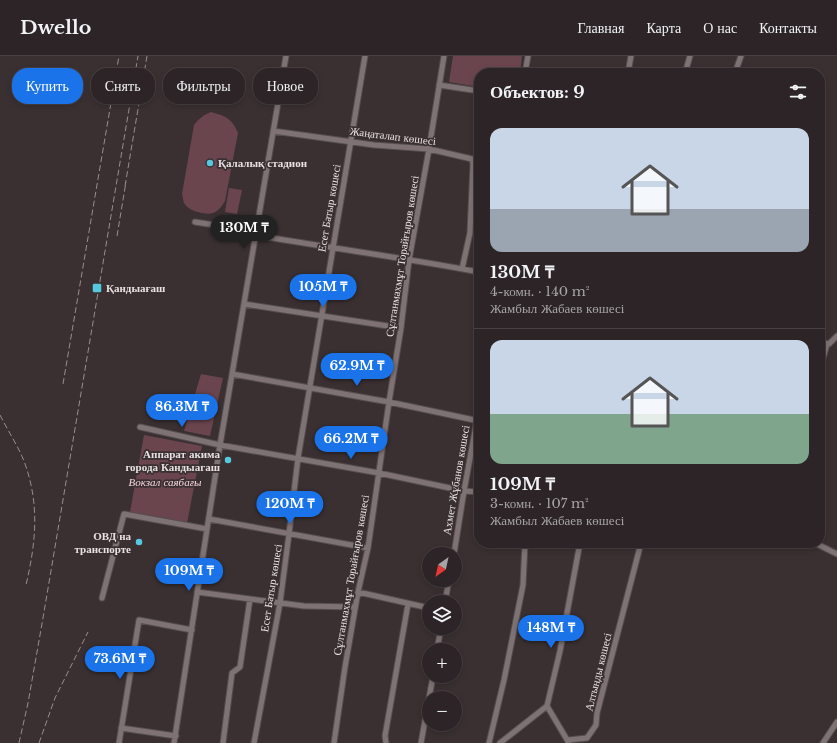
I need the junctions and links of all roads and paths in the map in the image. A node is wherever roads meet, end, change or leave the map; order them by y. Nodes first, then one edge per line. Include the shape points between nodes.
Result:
1 (286, 56) edge
2 (365, 56) edge
3 (444, 56) edge
4 (528, 56) edge
5 (631, 56) edge
6 (690, 56) edge
7 (742, 56) edge
8 (527, 68) edge
9 (629, 68) edge
10 (686, 68) edge
11 (737, 68) edge
12 (439, 85) junction
13 (474, 90) edge
14 (273, 131) junction
15 (351, 142) junction
16 (429, 149) junction
17 (195, 222) dead end
18 (255, 235) junction
19 (333, 248) junction
20 (409, 260) junction
21 (462, 269) junction
22 (474, 271) edge
23 (244, 304) junction
24 (321, 316) junction
25 (401, 328) junction
26 (837, 336) edge
27 (827, 344) joint
28 (825, 351) edge
29 (232, 374) junction
30 (310, 387) junction
31 (389, 402) junction
32 (474, 420) edge
33 (140, 427) dead end
34 (474, 441) edge
35 (220, 445) junction
36 (298, 458) junction
37 (379, 473) junction
38 (464, 491) junction
39 (474, 492) edge
40 (209, 519) junction
41 (207, 529) junction
42 (289, 534) junction
43 (455, 547) edge
44 (368, 548) junction
45 (525, 548) edge
46 (579, 548) edge
47 (640, 548) edge
48 (825, 548) edge
49 (837, 554) edge
50 (198, 592) junction
51 (358, 592) junction
52 (102, 598) dead end
53 (250, 599) junction
54 (280, 603) junction
55 (408, 604) junction
56 (356, 607) junction
57 (422, 607) edge
58 (192, 630) junction
59 (431, 683) edge
60 (547, 706) junction
61 (836, 726) edge
62 (121, 728) junction
63 (176, 736) junction
64 (568, 742) edge
65 (119, 743) edge
66 (174, 743) edge
67 (223, 743) edge
68 (254, 743) edge
69 (334, 743) edge
70 (386, 743) edge
71 (421, 743) edge
72 (489, 743) edge
73 (500, 743) edge
74 (823, 743) edge

1 - 14 street
2 - 15 street, Есет Батыр көшесі
3 - 12 street, Сұлтанмахмұт Торайғыров көшесі
4 - 8 street
5 - 9 street
6 - 10 street
7 - 11 street
12 - 13 street
12 - 16 street, Сұлтанмахмұт Торайғыров көшесі
14 - 15 street, Жаңаталап көшесі
14 - 18 street
15 - 16 street, Жаңаталап көшесі
15 - 19 street, Есет Батыр көшесі
16 - 20 street, Сұлтанмахмұт Торайғыров көшесі
16 - 21 street, Жаңаталап көшесі via 472,159 470,233
17 - 18 street via 247,230
18 - 19 street
18 - 23 street
19 - 20 street
19 - 24 street, Есет Батыр көшесі
20 - 21 street
20 - 25 street, Сұлтанмахмұт Торайғыров көшесі
21 - 22 street
23 - 24 street
23 - 29 street
24 - 25 street
24 - 30 street, Есет Батыр көшесі
25 - 31 street, Сұлтанмахмұт Торайғыров көшесі
26 - 27 street
27 - 28 street
29 - 30 street
29 - 35 street
30 - 31 street
30 - 36 street, Есет Батыр көшесі
31 - 32 street
31 - 37 street, Сұлтанмахмұт Торайғыров көшесі
33 - 35 street
34 - 38 street, Ахмет Жұбанов көшесі
35 - 36 street
35 - 40 street
36 - 37 street
36 - 42 street, Есет Батыр көшесі
37 - 38 street
37 - 44 street, Сұлтанмахмұт Торайғыров көшесі
38 - 39 street
38 - 43 street, Ахмет Жұбанов көшесі
40 - 41 street
40 - 42 street
41 - 50 street
41 - 52 street via 124,514
42 - 44 street
42 - 54 street, Есет Батыр көшесі
44 - 51 street, Сұлтанмахмұт Торайғыров көшесі
45 - 72 street via 523,585
46 - 60 street
47 - 64 street, Алтынды көшесі via 598,707 596,725 587,738
48 - 49 street
50 - 53 street
50 - 58 street
51 - 55 street
51 - 56 street, Сұлтанмахмұт Торайғыров көшесі
53 - 54 street
53 - 67 street via 240,667 232,673
54 - 56 street
54 - 68 street, Есет Батыр көшесі
55 - 57 street
55 - 70 street via 385,736
56 - 69 street, Сұлтанмахмұт Торайғыров көшесі
58 - 62 street via 139,620
58 - 63 street
59 - 71 street
60 - 64 street
60 - 73 street
61 - 74 street
62 - 63 street
62 - 65 street
63 - 66 street

